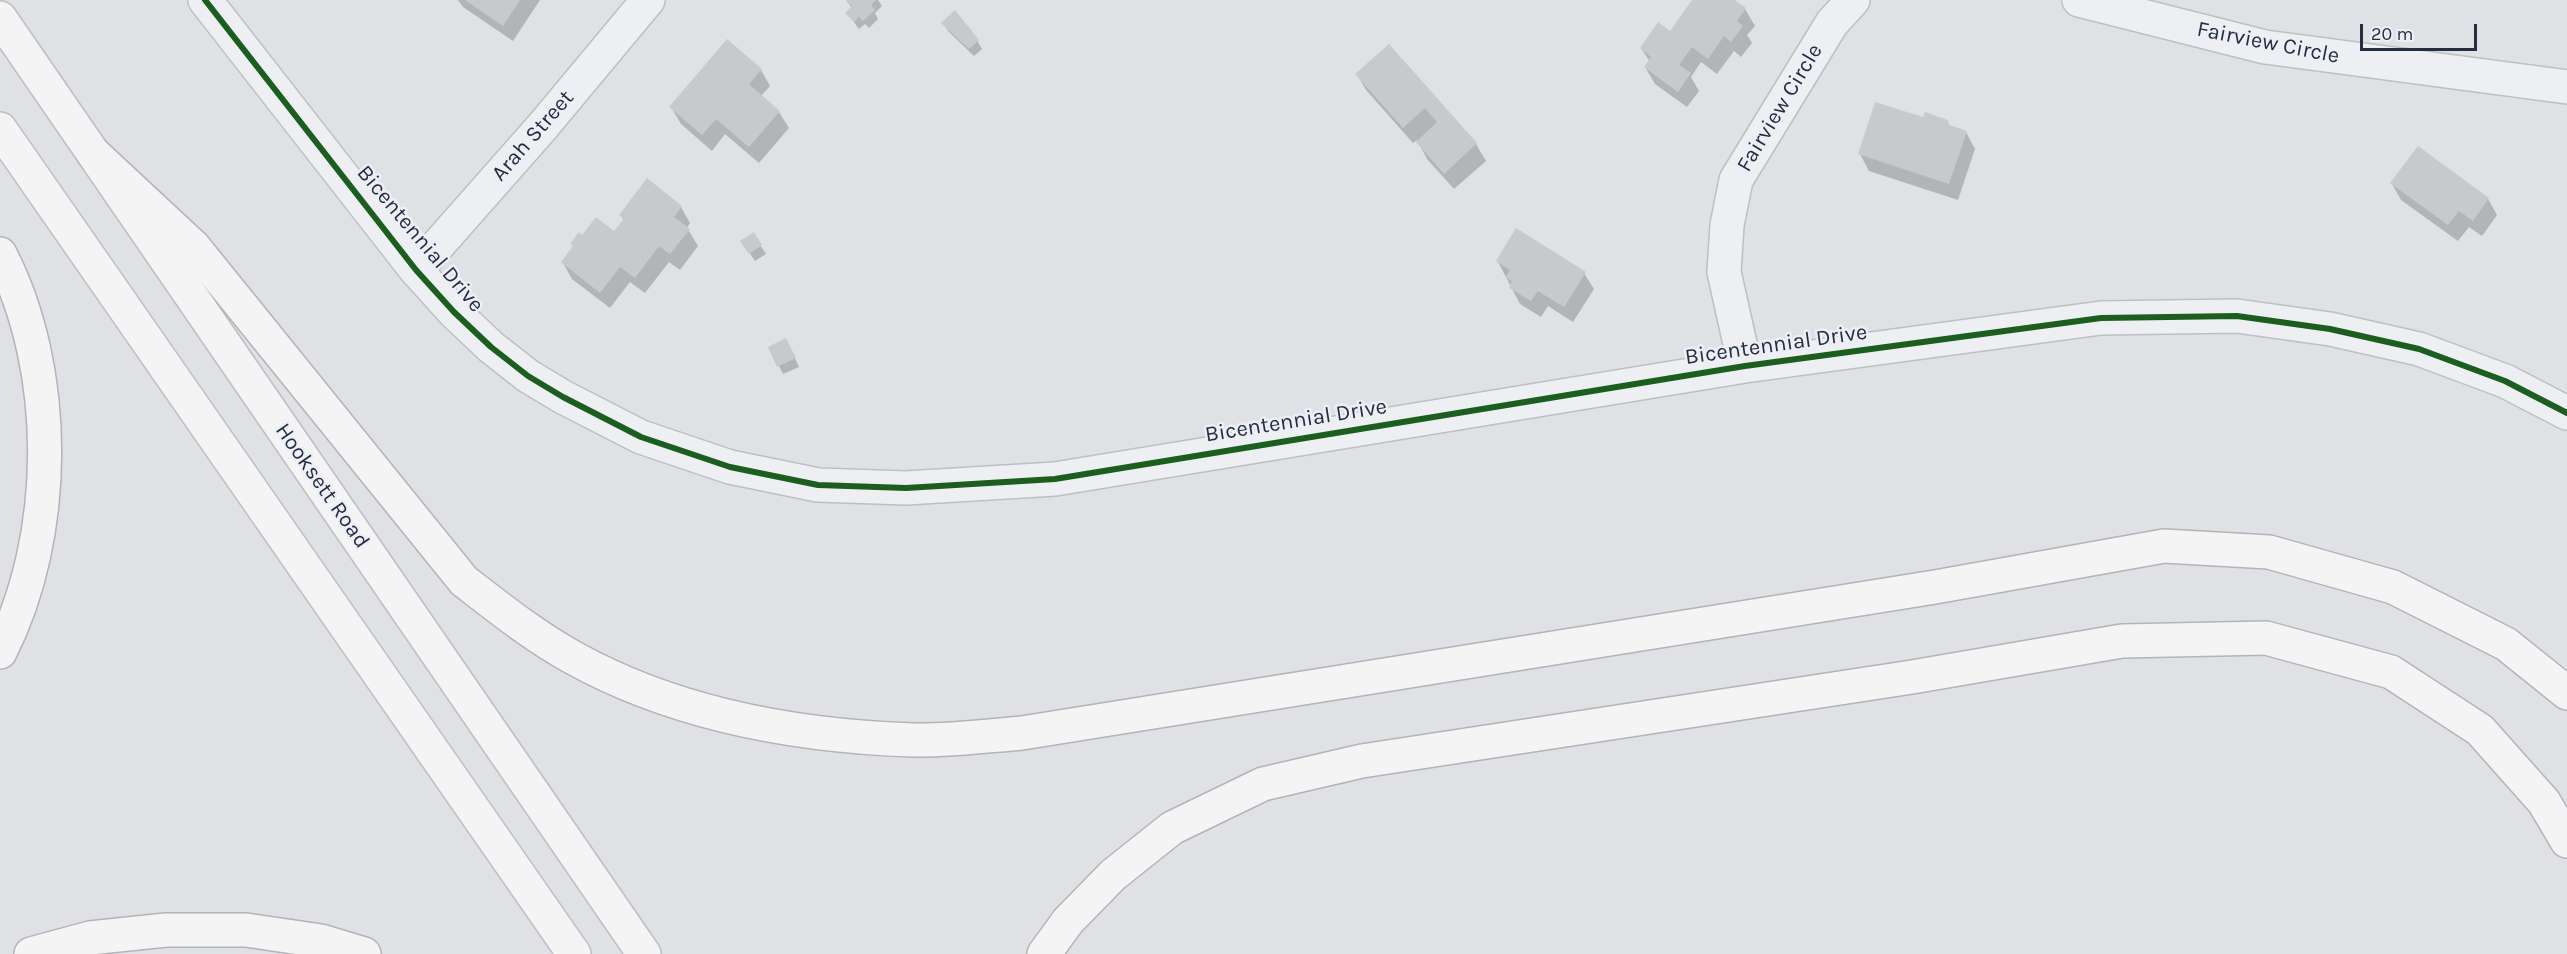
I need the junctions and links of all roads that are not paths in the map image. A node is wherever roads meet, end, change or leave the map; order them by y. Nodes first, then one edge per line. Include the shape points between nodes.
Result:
1 (205, 0) edge
2 (648, 0) edge
3 (1852, 0) edge
4 (2079, 0) edge
5 (0, 18) edge
6 (2567, 87) edge
7 (0, 129) edge
8 (93, 153) junction
9 (0, 254) edge
10 (416, 270) junction
11 (1745, 366) junction
12 (2567, 412) edge
13 (0, 652) edge
14 (2567, 693) edge
15 (2567, 841) edge
16 (31, 954) edge
17 (364, 954) edge
18 (574, 954) edge
19 (644, 954) edge
20 (1044, 954) edge

1 - 10 street, Bicentennial Drive
2 - 10 street, Arah Street
3 - 11 street, Fairview Circle via 1825,33 1736,180 1727,225 1724,272
4 - 6 street, Fairview Circle via 2265,47
5 - 8 main road, Hooksett Road
7 - 18 main road
8 - 14 main road via 194,247 464,581 572,657 671,701 727,717 809,733 915,740 1022,734 1935,587 2164,546 2269,552 2393,587 2506,644
8 - 19 main road, Hooksett Road
9 - 13 main road via 30,331 44,418 43,502 29,574
10 - 11 street, Bicentennial Drive via 491,347 563,397 641,437 730,467 818,485 906,489 1055,479
11 - 12 street, Bicentennial Drive via 2101,318 2237,316 2330,329 2419,349 2505,381
15 - 20 main road via 2544,802 2480,730 2391,672 2266,638 2122,641 1362,761 1263,784 1172,828 1113,875 1068,921
16 - 17 main road via 90,938 166,930 246,930 321,941

